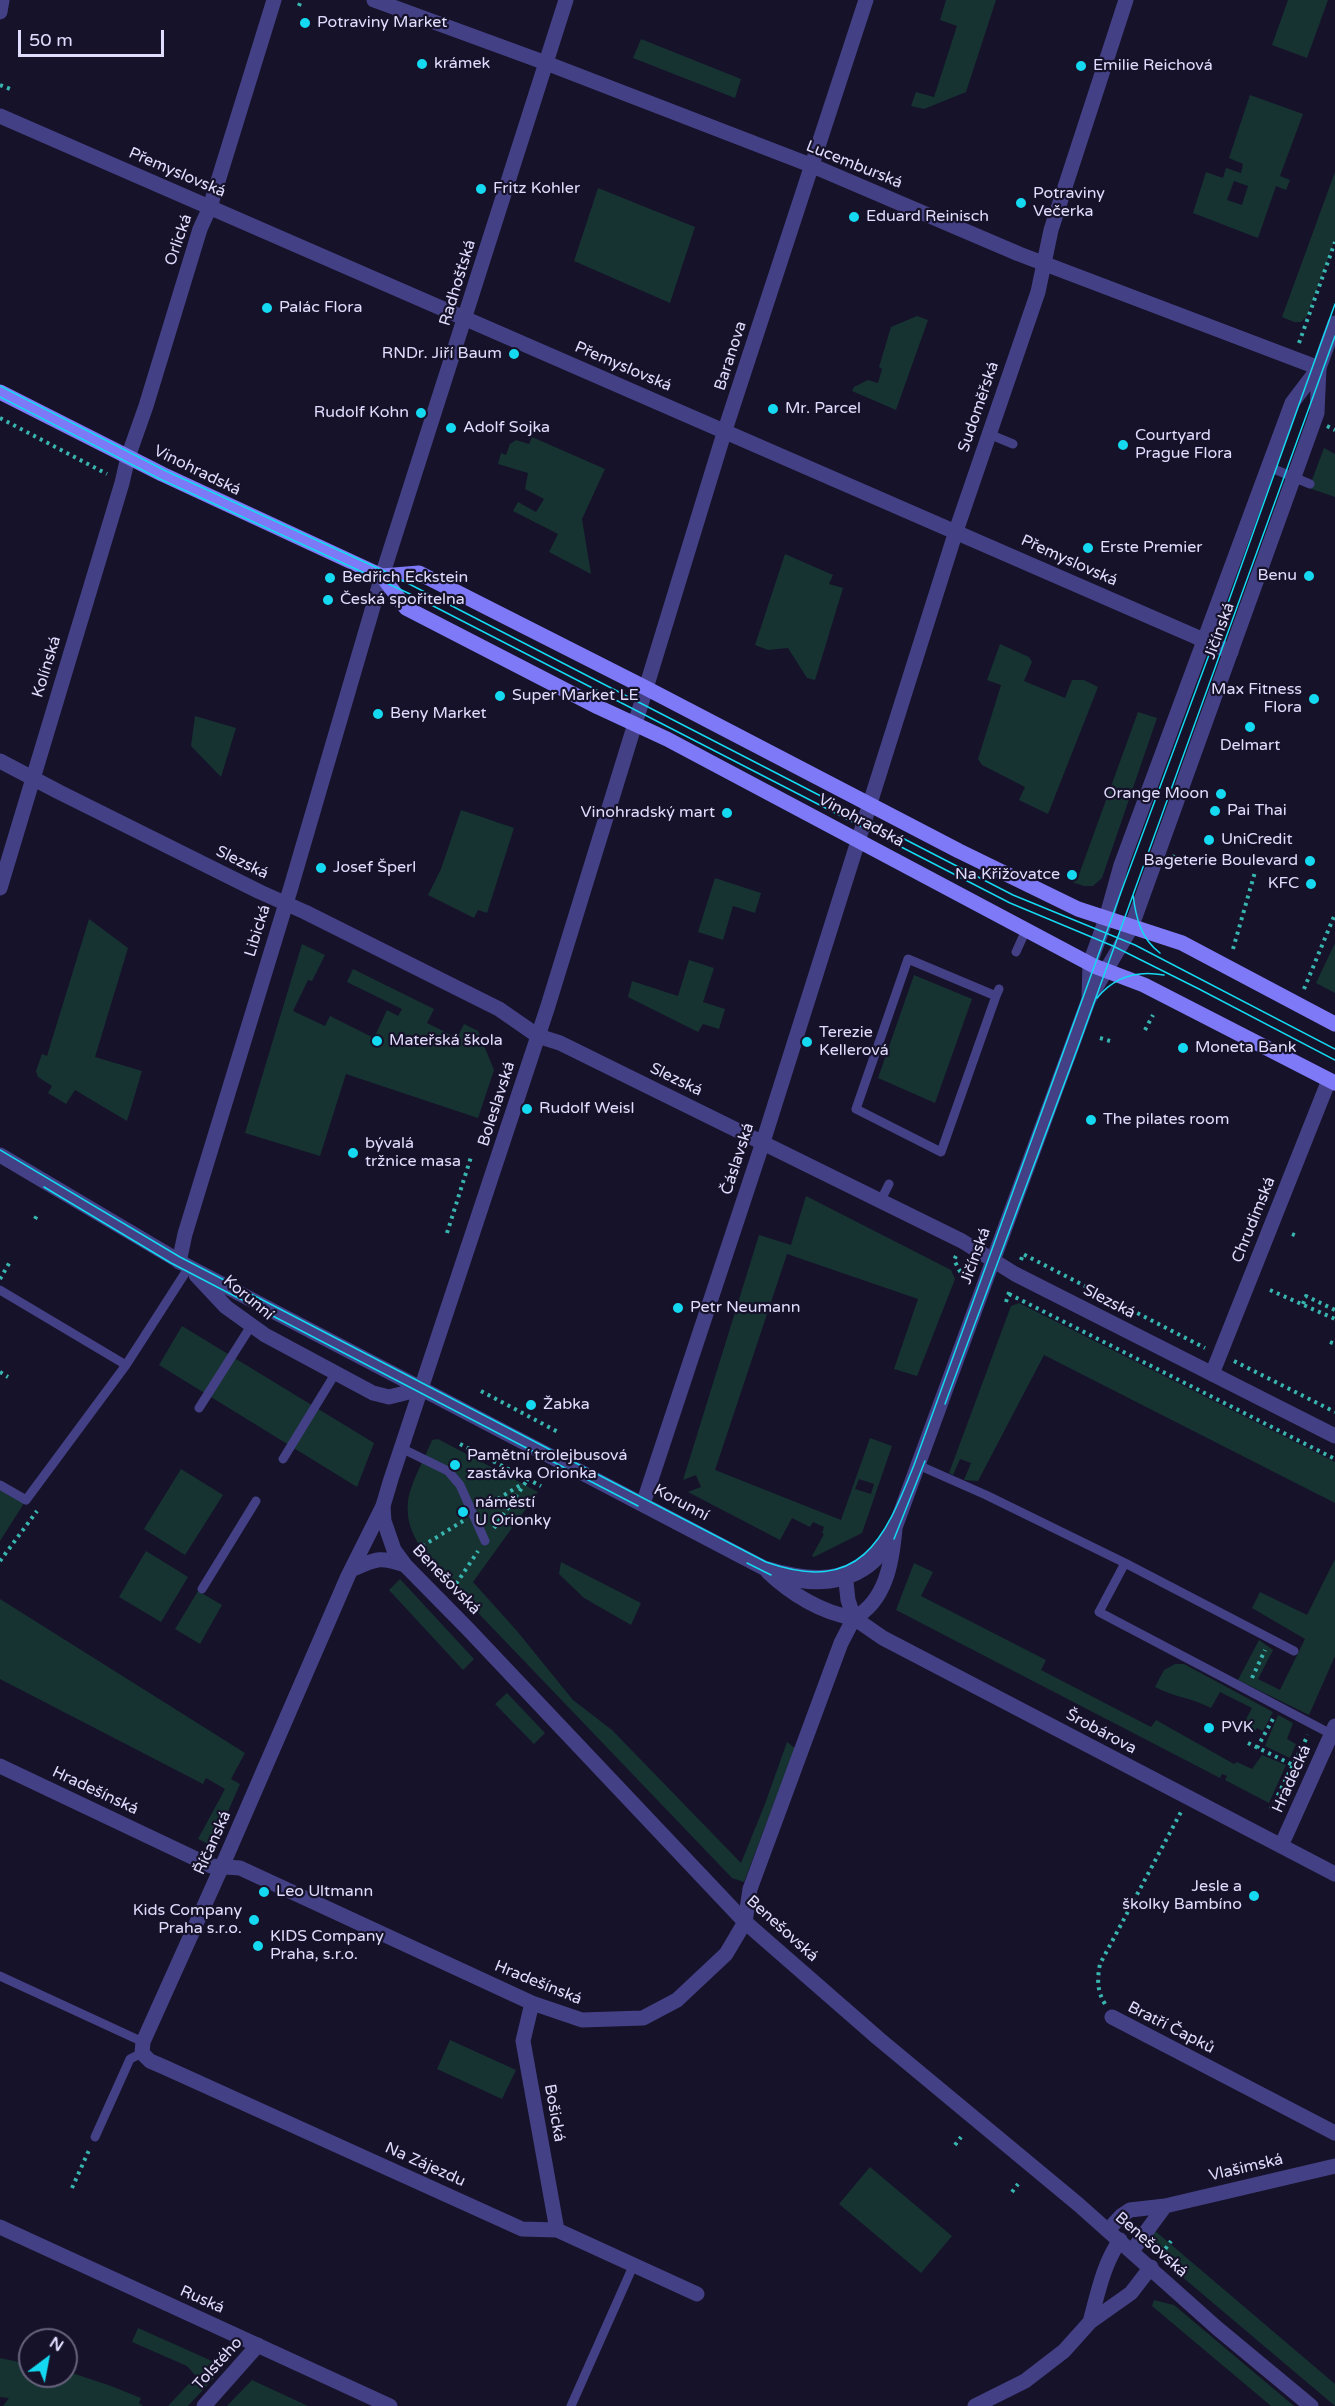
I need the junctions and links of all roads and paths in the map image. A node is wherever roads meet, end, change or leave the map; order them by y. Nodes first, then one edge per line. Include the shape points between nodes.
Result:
1 (2, 0) edge
2 (274, 0) edge
3 (301, 0) edge
4 (374, 0) edge
5 (566, 0) edge
6 (866, 0) edge
7 (1126, 0) edge
8 (299, 6) dead end
9 (0, 12) edge
10 (546, 63) junction
11 (0, 85) edge
12 (13, 90) dead end
13 (0, 116) edge
14 (813, 166) junction
15 (210, 207) junction
16 (1335, 242) edge
17 (1043, 263) junction
18 (466, 319) junction
19 (1335, 323) edge
20 (1304, 331) dead end
21 (1319, 368) junction
22 (0, 392) edge
23 (0, 418) edge
24 (725, 430) junction
25 (989, 434) junction
26 (1013, 444) dead end
27 (128, 457) junction
28 (1269, 468) junction
29 (107, 474) dead end
30 (1294, 478) junction
31 (1310, 484) dead end
32 (956, 531) junction
33 (382, 576) junction
34 (1203, 641) junction
35 (1231, 652) junction
36 (646, 688) junction
37 (635, 726) junction
38 (0, 761) edge
39 (33, 778) junction
40 (870, 804) junction
41 (863, 824) joint
42 (858, 840) junction
43 (1175, 857) dead end
44 (1183, 861) dead end
45 (1255, 872) dead end
46 (0, 888) edge
47 (286, 903) junction
48 (1335, 914) edge
49 (1106, 919) junction
50 (1131, 928) junction
51 (1026, 930) junction
52 (1233, 949) dead end
53 (1016, 952) dead end
54 (1090, 963) junction
55 (1106, 972) junction
56 (1304, 988) dead end
57 (1089, 999) junction
58 (1153, 1015) dead end
59 (1335, 1024) edge
60 (1145, 1030) dead end
61 (538, 1036) junction
62 (1100, 1038) dead end
63 (1110, 1041) dead end
64 (1332, 1081) edge
65 (763, 1142) junction
66 (910, 1142) joint
67 (0, 1155) edge
68 (471, 1157) dead end
69 (889, 1184) dead end
70 (880, 1202) junction
71 (38, 1213) dead end
72 (34, 1219) dead end
73 (447, 1233) dead end
74 (1023, 1254) dead end
75 (11, 1260) dead end
76 (993, 1261) junction
77 (184, 1265) junction
78 (0, 1279) edge
79 (0, 1290) edge
80 (1270, 1290) dead end
81 (1006, 1302) dead end
82 (1303, 1304) junction
83 (1335, 1310) edge
84 (1335, 1319) edge
85 (251, 1326) junction
86 (1220, 1354) junction
87 (126, 1365) junction
88 (0, 1372) edge
89 (335, 1374) junction
90 (1212, 1374) junction
91 (8, 1377) dead end
92 (421, 1389) junction
93 (481, 1391) dead end
94 (199, 1408) dead end
95 (1335, 1412) edge
96 (560, 1433) dead end
97 (1335, 1436) edge
98 (460, 1444) dead end
99 (401, 1448) junction
100 (1335, 1459) edge
101 (283, 1460) dead end
102 (918, 1465) junction
103 (0, 1485) edge
104 (541, 1486) dead end
105 (256, 1501) dead end
106 (643, 1504) junction
107 (383, 1506) junction
108 (895, 1532) junction
109 (485, 1541) dead end
110 (1125, 1563) junction
111 (405, 1565) junction
112 (351, 1570) junction
113 (768, 1572) junction
114 (845, 1577) junction
115 (202, 1589) dead end
116 (854, 1618) junction
117 (1271, 1639) junction
118 (1294, 1651) dead end
119 (1246, 1690) junction
120 (1279, 1707) junction
121 (1313, 1725) junction
122 (1333, 1730) edge
123 (1248, 1743) dead end
124 (1257, 1748) junction
125 (1293, 1765) junction
126 (0, 1766) edge
127 (1188, 1798) junction
128 (1271, 1809) dead end
129 (1281, 1846) junction
130 (222, 1867) junction
131 (1335, 1874) edge
132 (745, 1922) junction
133 (0, 1976) edge
134 (532, 2003) junction
135 (1112, 2017) joint
136 (143, 2048) junction
137 (1335, 2133) edge
138 (95, 2137) joint
139 (961, 2137) dead end
140 (955, 2145) dead end
141 (1335, 2166) edge
142 (1018, 2184) dead end
143 (72, 2188) dead end
144 (1012, 2192) dead end
145 (1165, 2206) junction
146 (0, 2228) edge
147 (557, 2229) junction
148 (1114, 2235) junction
149 (1132, 2251) junction
150 (634, 2265) junction
151 (1150, 2267) junction
152 (697, 2294) dead end
153 (1090, 2322) junction
154 (258, 2345) junction
155 (204, 2406) edge
156 (390, 2406) edge
157 (571, 2406) edge
158 (975, 2406) edge
159 (1311, 2406) edge

1 - 9 street
2 - 15 street, Orlická
3 - 8 path
4 - 10 street, Lucemburská
5 - 10 street, Radhošťská
6 - 14 street, Baranova
7 - 17 street, Sudoměřská
10 - 14 street, Lucemburská
10 - 18 street, Radhošťská
11 - 12 path
13 - 15 street, Přemyslovská
14 - 17 street, Lucemburská
14 - 24 street, Baranova
15 - 18 street, Přemyslovská
15 - 27 street, Orlická
16 - 20 path
17 - 21 street, Lucemburská
17 - 25 street, Sudoměřská via 1038,292
18 - 24 street, Přemyslovská
18 - 33 street, Radhošťská
19 - 21 street, Jičínská
21 - 28 street, Jičínská via 1292,403
21 - 30 street, Jičínská via 1317,413
22 - 27 main road, Vinohradská
23 - 29 path
24 - 32 street, Přemyslovská
24 - 36 street, Baranova
25 - 26 lane
25 - 32 street, Sudoměřská
27 - 33 main road, Vinohradská
27 - 39 street, Kolínská
28 - 30 lane
28 - 34 street, Jičínská
30 - 31 lane
30 - 35 street, Jičínská
32 - 34 street, Přemyslovská
32 - 40 street, Sudoměřská
33 - 36 main road, Vinohradská via 419,573
33 - 37 main road, Vinohradská via 406,608
33 - 47 street, Libická
34 - 35 street, Přemyslovská
34 - 49 street, Jičínská via 1121,865
35 - 50 street, Jičínská
36 - 37 street, Baranova
36 - 40 main road, Vinohradská
37 - 42 main road, Vinohradská
37 - 61 street, Boleslavská
38 - 39 street, Slezská
39 - 46 street, Kolínská
39 - 47 street, Slezská
40 - 41 street, Sudoměřská
40 - 49 main road, Vinohradská via 1078,909
41 - 42 street, Čáslavská
42 - 51 main road, Vinohradská
42 - 65 street, Čáslavská
43 - 44 path
45 - 52 path
47 - 61 street, Slezská via 499,1009
47 - 77 street, Libická via 185,1234
48 - 56 path
49 - 50 main road, Vinohradská
49 - 54 street, Jičínská
50 - 55 street, Jičínská
50 - 59 main road, Vinohradská via 1182,943
51 - 53 lane
51 - 54 main road, Vinohradská
54 - 55 main road, Vinohradská
54 - 57 street, Jičínská
55 - 57 street, Jičínská
55 - 64 main road, Vinohradská via 1144,985
57 - 76 street, Jičínská
58 - 60 path
61 - 65 street, Slezská via 560,1043
61 - 92 street, Boleslavská
62 - 63 path
64 - 86 street, Chrudimská
65 - 70 street, Slezská
65 - 106 street, Čáslavská
66 - 66 lane via 855,1109 908,959 997,993 941,1152
67 - 77 street, Korunní
68 - 73 path
69 - 70 lane
70 - 76 street, Slezská via 962,1241
71 - 72 path
74 - 86 path
75 - 78 path
76 - 90 street, Slezská
76 - 102 street, Jičínská
77 - 85 street, Korunní
77 - 87 lane
77 - 92 street, Korunní
79 - 87 lane
80 - 82 path
81 - 100 path via 1009,1294
82 - 83 path via 1306,1296
82 - 84 path
85 - 89 street, Korunní
85 - 94 lane
86 - 90 street, Chrudimská
86 - 95 path
87 - 103 lane via 26,1500
88 - 91 path
89 - 92 street, Korunní via 380,1396
89 - 101 lane
90 - 97 street, Slezská
92 - 99 street, Benešovská
92 - 106 street, Korunní
93 - 96 path
98 - 104 path
99 - 107 street, Benešovská
99 - 109 lane via 448,1471 460,1485
102 - 108 street, Jičínská
102 - 110 lane
105 - 115 lane
106 - 113 street, Korunní
107 - 111 street, Benešovská via 388,1536
107 - 112 street, Říčanská
108 - 114 street, Jičínská
108 - 116 street, Jičínská via 891,1562 880,1591 868,1609
110 - 117 lane
110 - 119 lane via 1099,1612
111 - 112 street via 386,1558
111 - 132 street, Benešovská
112 - 130 street, Říčanská
113 - 114 street, Korunní via 813,1579
113 - 116 street, Korunní via 795,1593 830,1612
114 - 116 street
116 - 127 street, Šrobárova via 883,1638
116 - 132 street, Hradešínská via 750,1888
117 - 118 lane
117 - 119 path
119 - 120 lane
120 - 121 lane
120 - 124 path
121 - 122 lane
121 - 125 path
122 - 129 street, Hradecká
123 - 124 path
124 - 125 path
125 - 128 path
126 - 130 street, Hradešínská via 211,1866
127 - 129 street, Šrobárova
127 - 135 path, Bratří Čapků via 1100,1964 1100,1996
129 - 131 street, Šrobárova
130 - 134 street, Hradešínská via 240,1868
130 - 136 street, Říčanská
132 - 134 street, Hradešínská via 718,1962 676,2000 643,2018 582,2020
132 - 148 street, Benešovská
133 - 136 lane
134 - 147 street, Bošická via 523,2041
135 - 137 street, Bratří Čapků
136 - 138 lane, Říčanská via 130,2059
136 - 147 street, Na Zájezdu via 150,2061 522,2229
138 - 143 path
139 - 140 path
141 - 145 street, Vlašimská
142 - 144 path
145 - 148 street, Vlašimská via 1130,2210 1121,2216
145 - 149 street
146 - 154 street, Ruská
147 - 150 street, Na Zájezdu
148 - 149 street, Benešovská
148 - 153 street, Vlašimská
149 - 151 street, Benešovská
150 - 152 street, Na Zájezdu
150 - 157 lane
151 - 153 street, Vlašimská via 1131,2293
151 - 159 street, Benešovská
153 - 158 street, Vlašimská via 1064,2351 1025,2381
154 - 155 street, Tolstého
154 - 156 street, Ruská

